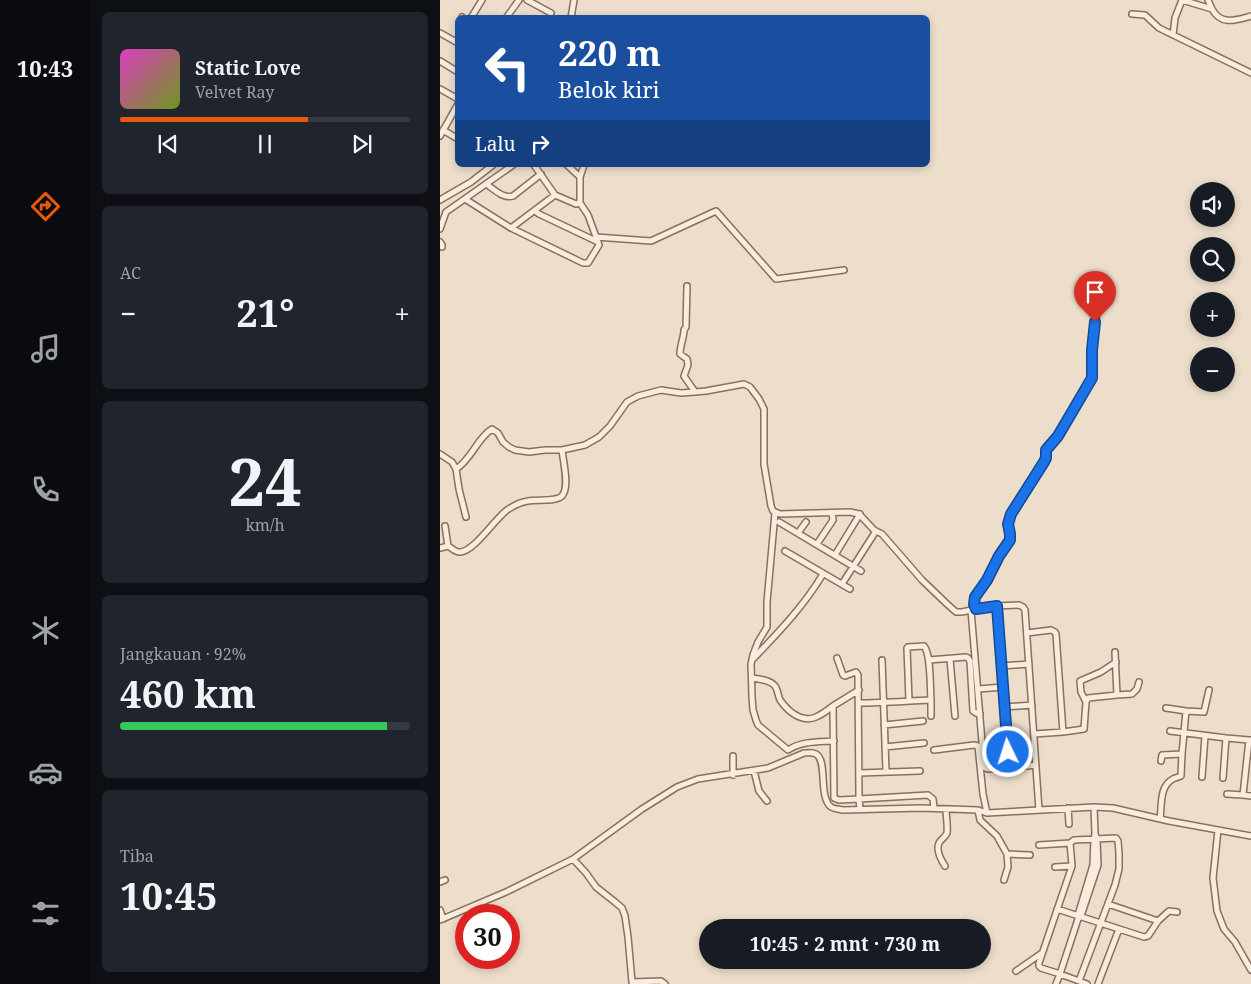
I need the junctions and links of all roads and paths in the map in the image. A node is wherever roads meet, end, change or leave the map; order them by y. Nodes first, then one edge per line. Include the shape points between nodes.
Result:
1 (482, 0) edge
2 (519, 0) edge
3 (527, 0) edge
4 (574, 0) edge
5 (1182, 0) edge
6 (1208, 0) edge
7 (1212, 9) junction
8 (551, 13) dead end
9 (1132, 14) dead end
10 (473, 15) edge
11 (509, 15) edge
12 (572, 15) edge
13 (1251, 16) edge
14 (440, 33) edge
15 (1173, 35) junction
16 (455, 41) edge
17 (440, 61) edge
18 (455, 70) edge
19 (1251, 73) edge
20 (440, 89) edge
21 (455, 101) edge
22 (455, 107) edge
23 (440, 118) edge
24 (447, 122) junction
25 (443, 130) junction
26 (440, 136) edge
27 (455, 137) edge
28 (490, 167) edge
29 (510, 167) edge
30 (536, 167) edge
31 (569, 167) edge
32 (583, 167) edge
33 (541, 174) junction
34 (580, 177) junction
35 (486, 184) junction
36 (555, 195) junction
37 (440, 200) edge
38 (465, 200) junction
39 (580, 203) junction
40 (535, 211) junction
41 (511, 228) junction
42 (440, 229) edge
43 (597, 240) junction
44 (844, 270) dead end
45 (687, 286) dead end
46 (1100, 289) dead end
47 (696, 392) junction
48 (562, 450) junction
49 (440, 454) edge
50 (456, 468) junction
51 (776, 513) junction
52 (832, 513) junction
53 (860, 514) junction
54 (466, 517) dead end
55 (779, 522) dead end
56 (806, 522) dead end
57 (444, 526) dead end
58 (876, 531) junction
59 (798, 533) junction
60 (817, 544) junction
61 (448, 546) junction
62 (440, 548) edge
63 (785, 551) dead end
64 (835, 555) junction
65 (854, 566) junction
66 (861, 570) dead end
67 (823, 574) junction
68 (842, 584) junction
69 (850, 589) dead end
70 (997, 606) junction
71 (973, 609) junction
72 (1026, 633) junction
73 (1115, 652) dead end
74 (837, 658) dead end
75 (950, 659) junction
76 (752, 660) junction
77 (882, 660) dead end
78 (929, 660) junction
79 (1116, 662) junction
80 (1029, 664) junction
81 (1002, 666) junction
82 (752, 678) junction
83 (1138, 682) dead end
84 (1004, 687) junction
85 (978, 689) junction
86 (859, 690) junction
87 (1209, 690) dead end
88 (1117, 695) junction
89 (931, 700) junction
90 (909, 701) junction
91 (1086, 702) junction
92 (859, 703) junction
93 (883, 703) junction
94 (1032, 705) junction
95 (833, 706) junction
96 (1005, 707) junction
97 (1166, 708) dead end
98 (1186, 711) junction
99 (980, 714) junction
100 (931, 716) dead end
101 (956, 716) dead end
102 (923, 721) dead end
103 (884, 725) junction
104 (1170, 731) dead end
105 (1063, 732) junction
106 (1034, 734) junction
107 (1184, 734) junction
108 (1205, 736) junction
109 (1226, 738) junction
110 (1250, 740) edge
111 (834, 741) junction
112 (924, 743) dead end
113 (885, 747) junction
114 (788, 750) junction
115 (934, 750) dead end
116 (1182, 754) junction
117 (733, 756) dead end
118 (793, 758) junction
119 (773, 759) dead end
120 (1161, 761) dead end
121 (777, 765) junction
122 (1036, 766) junction
123 (1009, 768) junction
124 (920, 770) dead end
125 (754, 771) junction
126 (886, 771) junction
127 (859, 773) junction
128 (733, 774) junction
129 (1202, 776) dead end
130 (1223, 778) dead end
131 (1227, 794) dead end
132 (1243, 795) junction
133 (1251, 796) edge
134 (859, 799) junction
135 (767, 801) dead end
136 (1094, 806) junction
137 (934, 808) junction
138 (1068, 808) junction
139 (946, 809) junction
140 (860, 810) junction
141 (978, 810) junction
142 (1039, 810) junction
143 (987, 812) junction
144 (1160, 819) junction
145 (1069, 824) dead end
146 (1218, 830) junction
147 (1251, 836) edge
148 (1095, 837) junction
149 (1070, 843) junction
150 (1039, 845) dead end
151 (1007, 854) junction
152 (1030, 854) dead end
153 (573, 859) junction
154 (945, 866) dead end
155 (1072, 866) junction
156 (1056, 867) dead end
157 (1004, 880) dead end
158 (1108, 904) junction
159 (1057, 909) junction
160 (440, 910) edge
161 (1177, 912) dead end
162 (1079, 917) junction
163 (442, 919) edge
164 (1158, 921) junction
165 (1101, 923) junction
166 (1119, 929) junction
167 (1042, 953) junction
168 (1251, 970) edge
169 (1016, 971) dead end
170 (1060, 974) junction
171 (1079, 981) junction
172 (661, 982) edge
173 (1056, 984) edge
174 (1087, 984) edge
175 (1098, 984) edge

1 - 10 street
2 - 11 street
3 - 8 street
4 - 12 street
5 - 7 street
5 - 15 street
6 - 7 street
7 - 13 street via 1225,21
9 - 15 street via 1145,15
14 - 16 street
15 - 19 street
17 - 18 street
20 - 21 street
22 - 24 street
23 - 24 street
24 - 25 street
25 - 26 street
25 - 27 street
28 - 37 street
29 - 35 street
30 - 33 street
31 - 34 street
32 - 34 street
33 - 35 street via 508,197
33 - 36 street
34 - 39 street
35 - 38 street
36 - 39 street
36 - 40 street
38 - 41 street
38 - 42 street via 446,212
39 - 43 street
40 - 41 street
40 - 43 street
41 - 43 street via 583,263 590,260 599,245
43 - 44 street via 651,240 716,211 776,279
45 - 47 street via 686,327 680,354 687,359 684,376
46 - 71 street via 1092,350 1092,378 1058,436 1046,450 1044,462 1011,514 1008,524 1010,540 975,597
47 - 48 street via 662,390 638,396 627,402 598,437 586,445
47 - 51 street via 744,384 750,386 764,409 765,472 771,506
48 - 50 street via 516,450 503,442 492,429 467,460
48 - 61 street via 566,485 562,496 521,502 506,511 467,549 460,552
49 - 50 street
50 - 54 street
51 - 52 street
51 - 76 street via 766,627
52 - 53 street
52 - 60 street via 833,520
53 - 58 street
53 - 64 street
55 - 59 street
56 - 59 street
57 - 61 street
58 - 65 street
58 - 71 street via 955,610
59 - 60 street
60 - 64 street
61 - 62 street
63 - 67 street
64 - 65 street
65 - 66 street
65 - 68 street
67 - 68 street
67 - 76 street via 797,612
68 - 69 street
70 - 71 street
70 - 72 street via 1024,607
70 - 81 street
71 - 85 street
72 - 80 street
72 - 105 street via 1051,630 1056,634
73 - 79 street
74 - 86 street via 843,675 858,674
75 - 78 street
75 - 99 street via 966,657 970,661 974,711
75 - 101 street
76 - 82 street
77 - 93 street
78 - 89 street
78 - 90 street via 924,646 907,648
79 - 88 street
79 - 91 street via 1080,681
80 - 81 street
80 - 94 street
81 - 84 street
82 - 95 street via 772,683 781,701 797,716 814,718
82 - 114 street via 756,720
83 - 88 street via 1132,694
84 - 85 street
84 - 96 street
85 - 99 street
86 - 92 street
86 - 95 street
87 - 98 street via 1204,712
88 - 91 street via 1088,698
89 - 90 street
89 - 100 street
90 - 93 street
91 - 105 street via 1084,729
92 - 93 street
92 - 127 street
93 - 103 street
94 - 96 street
94 - 106 street
95 - 111 street
96 - 123 street
97 - 98 street
98 - 107 street
99 - 123 street via 985,768
102 - 103 street
103 - 113 street
104 - 107 street
105 - 106 street
106 - 122 street
107 - 108 street
107 - 116 street
108 - 109 street
108 - 129 street
109 - 110 street
109 - 130 street
110 - 132 street
111 - 114 street via 799,744
111 - 134 street via 834,798
112 - 113 street
113 - 126 street
114 - 118 street
115 - 143 street via 977,746
116 - 120 street via 1163,754
116 - 144 street via 1181,776 1164,789
117 - 128 street
118 - 121 street
118 - 140 street via 810,752 817,754 827,801 832,807
119 - 121 street
121 - 125 street
122 - 123 street
122 - 142 street
124 - 126 street
125 - 128 street
125 - 135 street via 759,791
126 - 127 street
127 - 134 street
128 - 153 street via 677,787
131 - 132 street
132 - 133 street
134 - 137 street via 928,795 933,799
134 - 140 street
136 - 138 street
136 - 144 street
136 - 148 street
137 - 139 street
137 - 140 street
138 - 142 street
138 - 145 street
139 - 141 street
139 - 154 street via 947,833 939,847
141 - 143 street
141 - 151 street via 980,820 997,836
142 - 143 street
144 - 146 street
146 - 147 street
146 - 168 street via 1213,878 1217,911 1224,929
148 - 149 street
148 - 158 street via 1118,841 1119,869
148 - 162 street via 1095,865
149 - 150 street
149 - 155 street
151 - 152 street
151 - 157 street
153 - 163 street
153 - 172 street via 598,889 622,908 632,981
155 - 156 street
155 - 159 street
158 - 164 street
158 - 165 street
159 - 162 street
159 - 167 street
160 - 163 street
161 - 164 street via 1169,911
162 - 165 street
162 - 170 street
164 - 166 street via 1147,937
165 - 166 street
165 - 171 street
166 - 175 street
167 - 169 street
167 - 170 street via 1039,966
170 - 171 street
170 - 173 street
171 - 174 street

